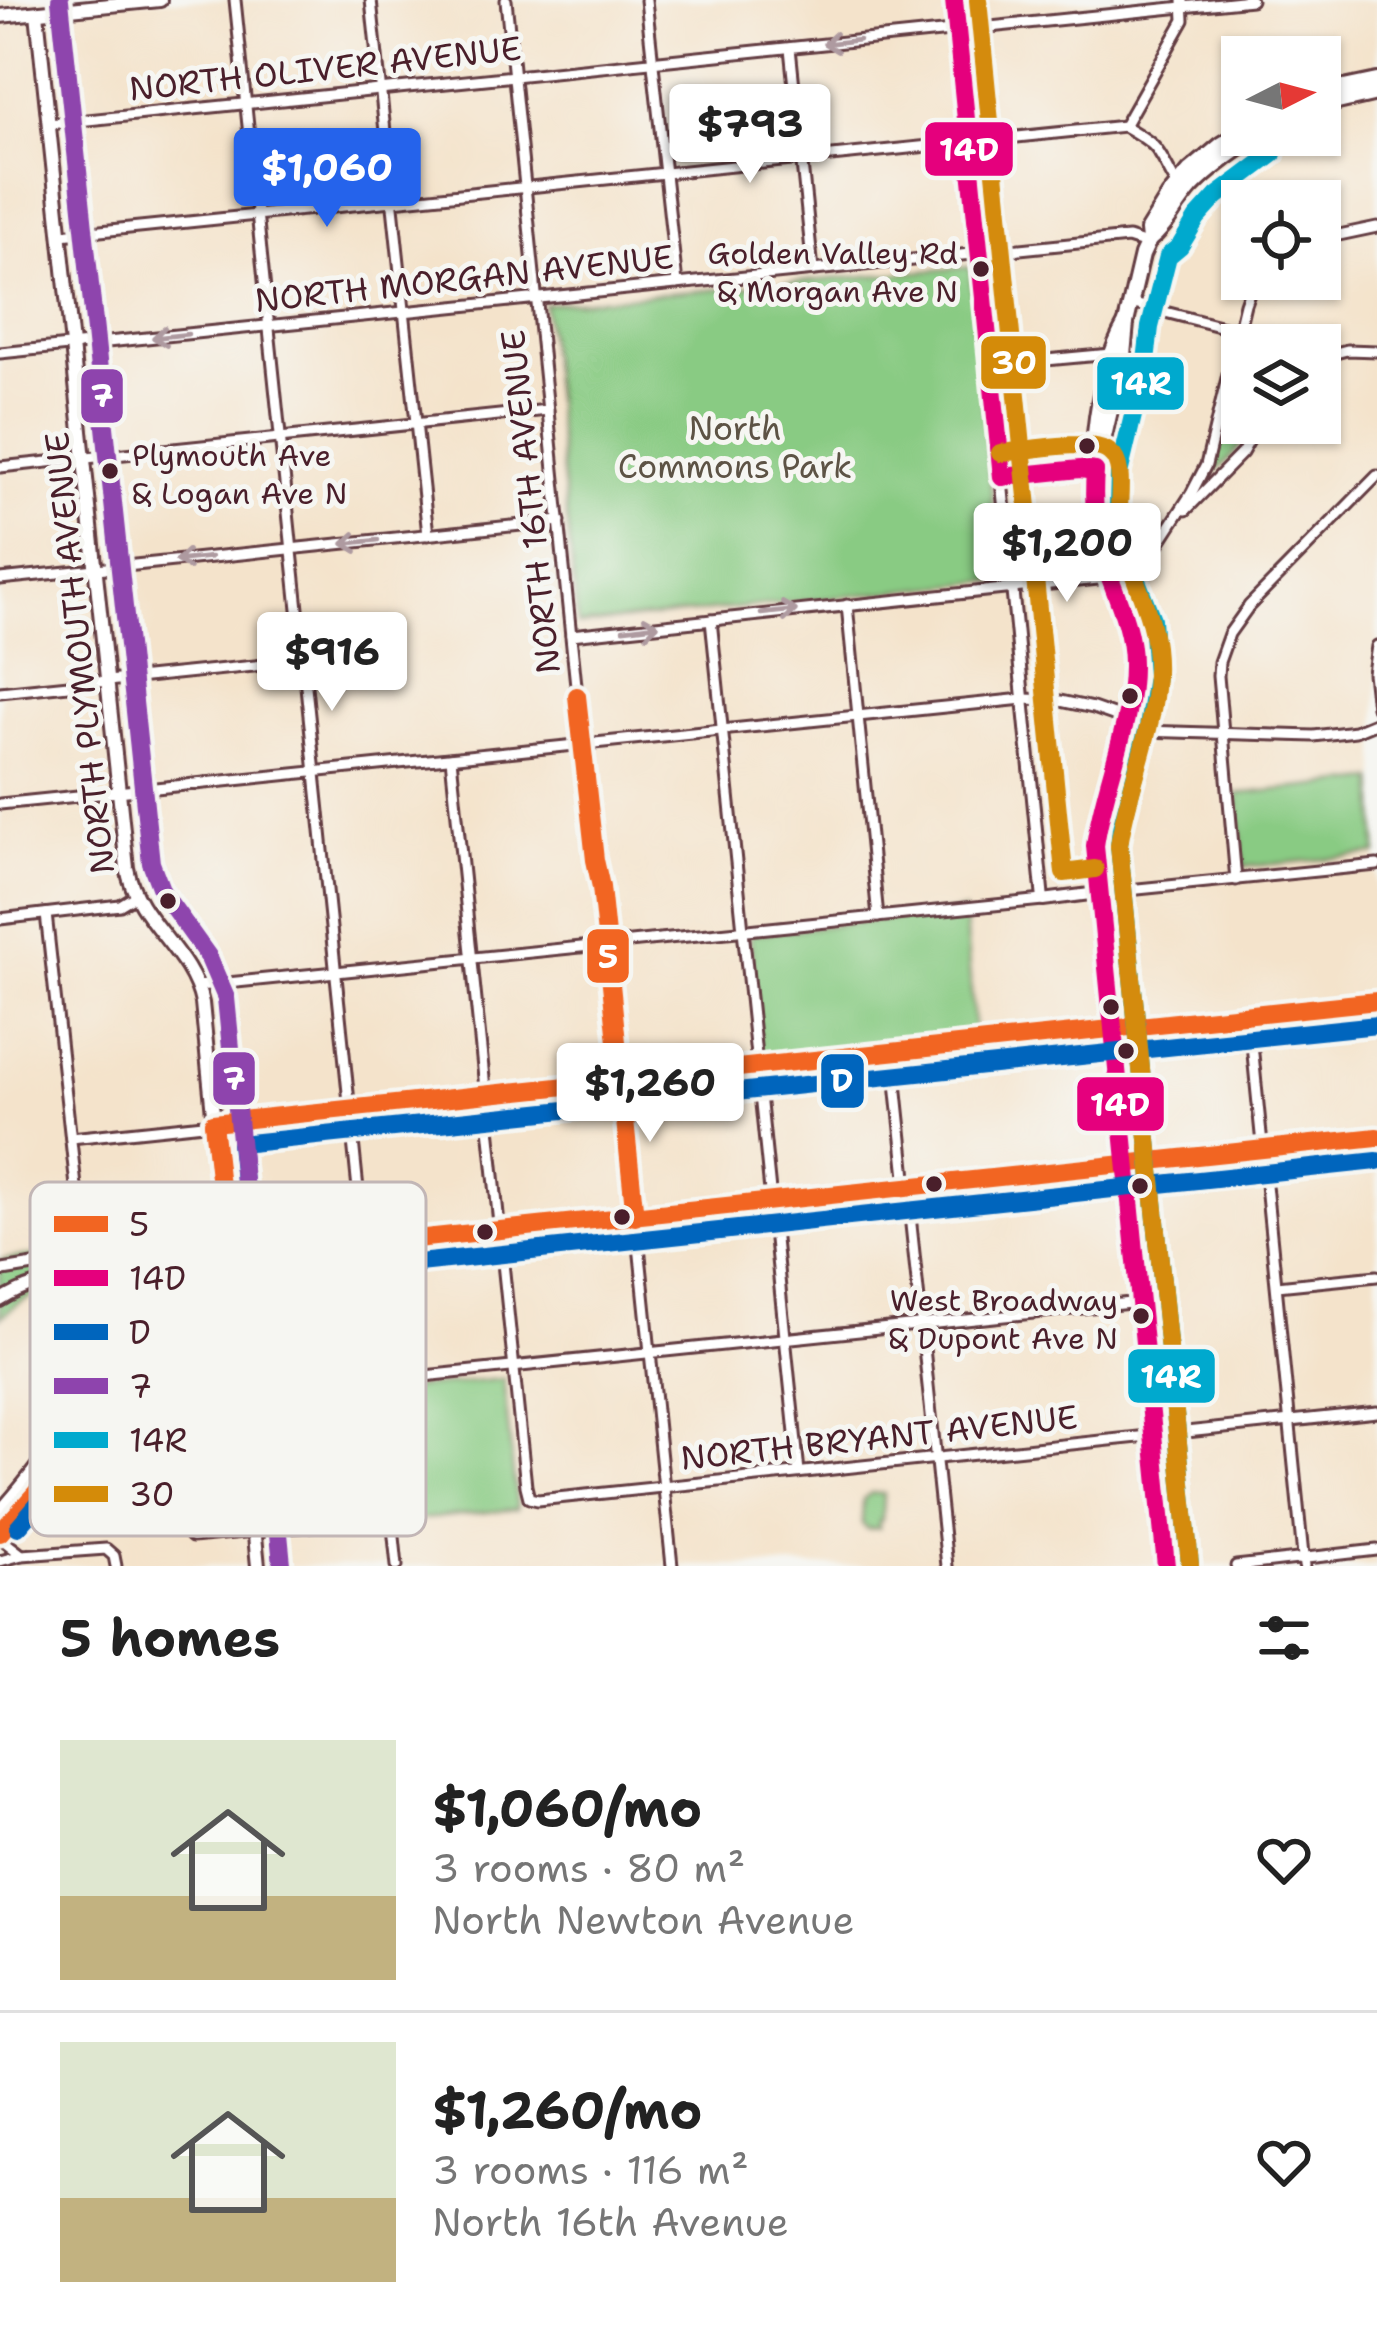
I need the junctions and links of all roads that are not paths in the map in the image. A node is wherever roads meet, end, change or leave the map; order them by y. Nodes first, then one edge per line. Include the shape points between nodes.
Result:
1 (160, 0) edge
2 (235, 0) edge
3 (371, 0) edge
4 (506, 0) edge
5 (646, 0) edge
6 (954, 0) edge
7 (1251, 0) edge
8 (1183, 4) edge
9 (36, 6) edge
10 (0, 16) edge
11 (957, 30) junction
12 (790, 48) junction
13 (653, 61) junction
14 (514, 76) junction
15 (1377, 82) edge
16 (380, 89) junction
17 (1341, 89) edge
18 (1377, 93) edge
19 (1341, 101) edge
20 (245, 104) junction
21 (49, 124) junction
22 (1124, 125) junction
23 (968, 141) junction
24 (1221, 146) edge
25 (1231, 156) edge
26 (801, 159) junction
27 (666, 173) junction
28 (1177, 185) junction
29 (526, 187) junction
30 (393, 201) junction
31 (257, 214) junction
32 (1377, 227) edge
33 (61, 235) junction
34 (1341, 235) edge
35 (1148, 242) junction
36 (980, 253) junction
37 (813, 270) junction
38 (677, 284) junction
39 (537, 298) junction
40 (1130, 303) junction
41 (404, 312) junction
42 (1126, 323) junction
43 (268, 326) junction
44 (1221, 327) edge
45 (72, 346) junction
46 (1377, 351) edge
47 (1341, 352) edge
48 (4, 353) edge
49 (1111, 354) junction
50 (991, 365) junction
51 (1221, 405) edge
52 (548, 410) junction
53 (416, 423) junction
54 (280, 437) junction
55 (1247, 444) edge
56 (85, 458) junction
57 (0, 466) edge
58 (1095, 471) junction
59 (1377, 476) edge
60 (1002, 477) junction
61 (560, 521) junction
62 (1173, 523) junction
63 (428, 535) junction
64 (292, 549) junction
65 (95, 569) junction
66 (0, 579) edge
67 (1112, 582) junction
68 (1013, 588) junction
69 (847, 605) junction
70 (710, 620) junction
71 (571, 635) junction
72 (1377, 646) edge
73 (303, 661) junction
74 (107, 680) junction
75 (0, 692) edge
76 (1023, 700) junction
77 (1377, 707) edge
78 (858, 716) junction
79 (1125, 721) junction
80 (1377, 722) edge
81 (722, 731) junction
82 (1221, 732) junction
83 (582, 744) junction
84 (451, 758) junction
85 (314, 773) junction
86 (119, 791) junction
87 (0, 804) edge
88 (1377, 865) edge
89 (1236, 880) junction
90 (1098, 893) junction
91 (135, 896) junction
92 (1043, 900) junction
93 (46, 914) junction
94 (878, 916) junction
95 (0, 919) edge
96 (742, 930) junction
97 (608, 944) junction
98 (472, 958) junction
99 (336, 972) junction
100 (198, 986) junction
101 (1377, 1001) edge
102 (1249, 1014) junction
103 (1112, 1030) junction
104 (893, 1054) junction
105 (757, 1066) junction
106 (621, 1078) junction
107 (485, 1095) junction
108 (349, 1109) junction
109 (213, 1123) junction
110 (71, 1138) junction
111 (1377, 1138) edge
112 (1263, 1150) junction
113 (1126, 1164) junction
114 (76, 1182) edge
115 (220, 1182) edge
116 (357, 1182) edge
117 (908, 1189) junction
118 (770, 1202) junction
119 (635, 1216) junction
120 (500, 1231) junction
121 (426, 1239) edge
122 (30, 1266) edge
123 (0, 1271) edge
124 (1377, 1276) edge
125 (30, 1285) edge
126 (1276, 1286) junction
127 (0, 1301) edge
128 (1140, 1302) junction
129 (921, 1324) junction
130 (785, 1338) junction
131 (650, 1352) junction
132 (514, 1367) junction
133 (426, 1376) edge
134 (1377, 1412) edge
135 (1290, 1421) junction
136 (1153, 1437) junction
137 (936, 1460) junction
138 (799, 1472) junction
139 (30, 1476) edge
140 (664, 1486) junction
141 (30, 1499) edge
142 (0, 1512) edge
143 (0, 1535) edge
144 (256, 1536) edge
145 (394, 1536) edge
146 (1377, 1550) edge
147 (22, 1556) junction
148 (0, 1561) edge
149 (1304, 1562) edge
150 (116, 1566) edge
151 (258, 1566) edge
152 (397, 1566) edge
153 (672, 1566) edge
154 (947, 1566) edge
155 (1166, 1566) edge
156 (1235, 1566) edge

1 - 9 main road
2 - 20 street
3 - 16 street
4 - 14 street, NORTH 16TH AVENUE
5 - 13 street
6 - 11 street
7 - 8 street, NORTH OLIVER AVENUE
8 - 11 street, NORTH OLIVER AVENUE
8 - 22 street via 1184,20
9 - 10 main road
9 - 21 main road, NORTH PLYMOUTH AVENUE
11 -> 12 street, NORTH OLIVER AVENUE
11 - 23 street
12 - 13 street, NORTH OLIVER AVENUE
12 - 26 street
13 - 14 street, NORTH OLIVER AVENUE
13 - 27 street
14 - 16 street, NORTH OLIVER AVENUE
14 - 29 street, NORTH 16TH AVENUE
15 - 17 main road
16 - 20 street, NORTH OLIVER AVENUE
16 - 30 street
18 - 19 main road
20 - 21 street, NORTH OLIVER AVENUE
20 - 31 street
21 - 33 main road, NORTH PLYMOUTH AVENUE
22 - 23 street
22 - 28 street via 1158,148
23 - 26 street
23 - 36 street
24 - 28 main road
25 - 35 main road via 1201,178
26 - 27 street
26 - 37 street
27 - 29 street
27 - 38 street
28 - 35 main road
29 - 30 street
29 - 39 street, NORTH 16TH AVENUE
30 - 31 street
30 - 41 street
31 - 33 street
31 - 43 street
32 - 34 street
33 - 45 main road, NORTH PLYMOUTH AVENUE
35 - 36 street, NORTH MORGAN AVENUE
35 - 40 main road
36 - 37 street, NORTH MORGAN AVENUE
36 - 50 street
37 - 38 street, NORTH MORGAN AVENUE
38 - 39 street, NORTH MORGAN AVENUE
39 - 41 street, NORTH MORGAN AVENUE
39 - 52 street, NORTH 16TH AVENUE
40 - 42 main road
40 - 44 street
41 - 43 street, NORTH MORGAN AVENUE
41 - 53 street
42 - 49 main road
42 - 58 main road
43 -> 45 street, NORTH MORGAN AVENUE
43 - 54 street
45 - 48 street, NORTH MORGAN AVENUE
45 - 56 main road, NORTH PLYMOUTH AVENUE
46 - 47 street
49 - 50 street
49 - 58 main road via 1094,431
50 - 60 street
51 - 62 street via 1206,465
52 - 53 street
52 - 61 street, NORTH 16TH AVENUE
53 - 54 street
53 - 63 street
54 - 56 street
54 - 64 street
55 - 62 street
56 - 57 street
56 - 65 main road, NORTH PLYMOUTH AVENUE
58 - 60 street
58 - 67 main road via 1096,529
59 - 82 street via 1229,634 1219,662
60 - 68 street
61 - 63 street
61 - 71 street, NORTH 16TH AVENUE
62 - 67 street via 1138,576
63 -> 64 street
64 -> 65 street
64 - 73 street
65 - 66 street
65 - 74 main road, NORTH PLYMOUTH AVENUE
67 - 68 street
67 - 79 main road via 1132,658
68 - 69 street
68 - 76 street
70 -> 69 street
69 - 78 street
71 -> 70 street
70 - 81 street
71 - 83 street, NORTH 16TH AVENUE
72 - 77 street
73 - 74 street
73 - 85 street
74 - 75 street
74 - 86 main road, NORTH PLYMOUTH AVENUE
76 - 78 street
76 - 79 street via 1074,703
76 - 92 street
78 - 81 street
78 - 94 street
79 - 82 street via 1142,731
79 - 90 main road via 1097,824
80 - 82 street via 1331,735
81 - 83 street
81 - 96 street
82 - 89 street
83 - 84 street
83 - 97 street, NORTH 16TH AVENUE
84 - 85 street
84 - 98 street
85 - 86 street
85 - 99 street
86 - 87 street
86 - 91 main road, NORTH PLYMOUTH AVENUE
88 - 89 street
89 - 90 street
90 - 92 street
90 - 103 main road
91 - 93 street
91 - 100 main road, NORTH PLYMOUTH AVENUE
92 - 94 street
93 - 95 street
93 - 110 street
94 - 96 street
96 - 97 street
96 - 105 street
97 - 98 street
97 - 106 street, NORTH 16TH AVENUE
98 - 99 street
98 - 107 street
99 - 100 street
99 - 108 street
100 - 109 main road, NORTH PLYMOUTH AVENUE
101 - 102 street
102 - 103 street
102 - 112 street
103 - 104 street
103 - 113 main road
104 - 105 street
104 - 117 street
105 - 106 street
105 - 118 street
106 - 107 street
106 - 119 street, NORTH 16TH AVENUE
107 - 108 street
107 - 120 street
108 - 109 street
108 - 116 street
109 - 110 street
109 - 115 main road, NORTH PLYMOUTH AVENUE
110 - 114 street
111 - 112 street
112 - 113 street
112 - 126 street
113 - 117 street
113 - 128 main road
117 - 118 street
117 - 129 street
118 - 119 street
118 - 130 street
119 - 120 street
119 - 131 street, NORTH 16TH AVENUE
120 - 121 street
120 - 132 street
122 - 123 street
124 - 126 street
125 - 127 street
126 - 135 street
128 - 129 street
128 - 136 main road
129 - 130 street
129 - 137 street
130 - 131 street
130 - 138 street
131 - 132 street
131 - 140 street, NORTH 16TH AVENUE
132 - 133 street
132 - 140 street, NORTH BRYANT AVENUE via 529,1498
134 - 135 street, NORTH BRYANT AVENUE
135 - 136 street, NORTH BRYANT AVENUE
135 - 149 street
136 - 137 street, NORTH BRYANT AVENUE
136 - 155 main road
137 - 138 street, NORTH BRYANT AVENUE
137 - 154 street
138 - 140 street, NORTH BRYANT AVENUE
139 - 142 main road
140 - 153 street, NORTH 16TH AVENUE
141 - 143 main road
143 - 147 street
144 - 151 main road, NORTH PLYMOUTH AVENUE
145 - 152 street
146 - 149 street
147 - 148 street
147 - 150 street via 100,1548
149 - 156 street

